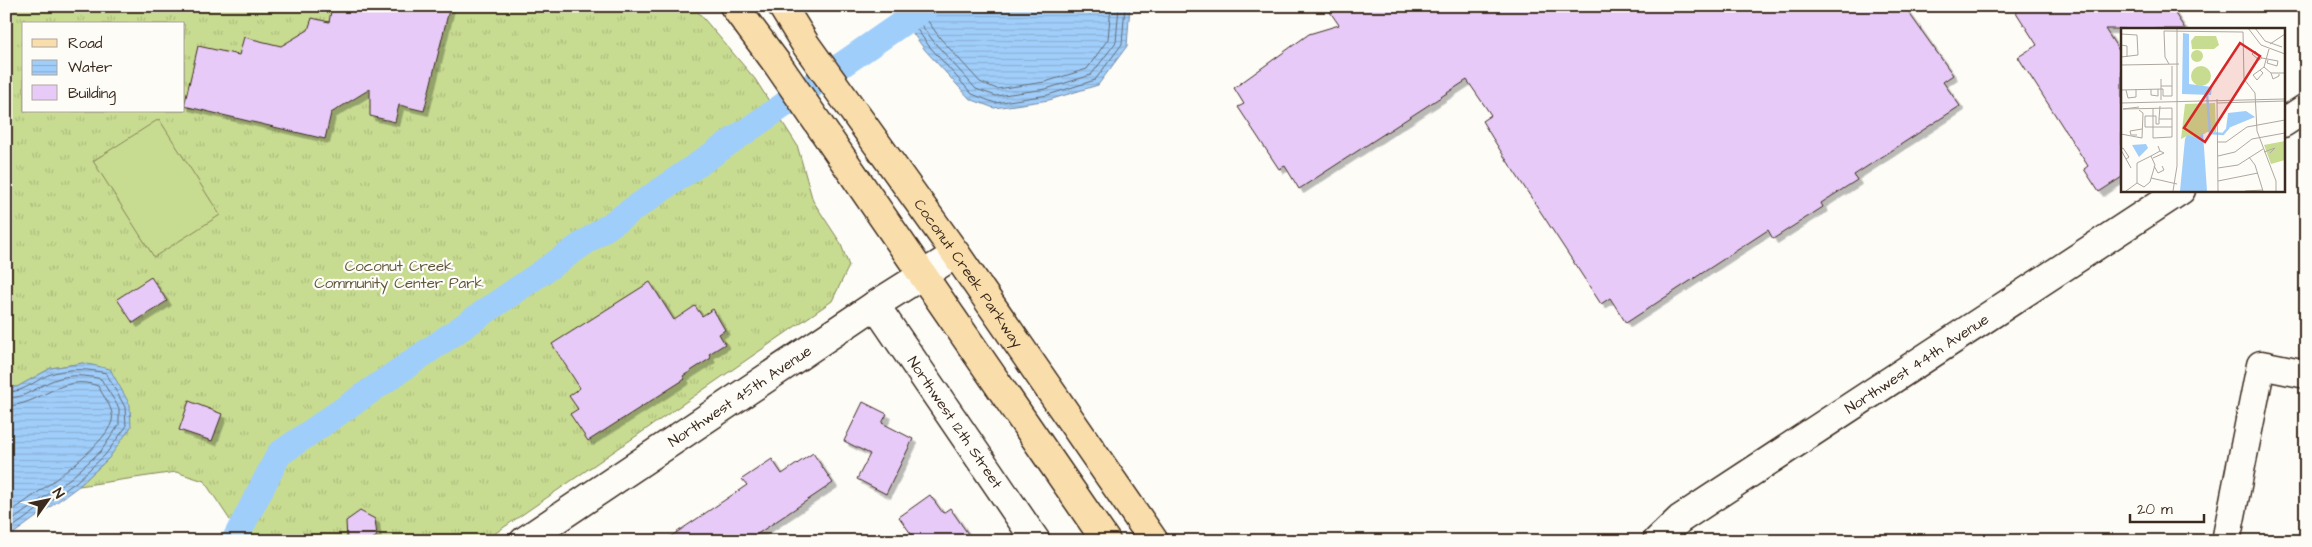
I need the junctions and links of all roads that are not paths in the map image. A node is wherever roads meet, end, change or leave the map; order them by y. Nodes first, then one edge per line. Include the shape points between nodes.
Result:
1 (734, 6) edge
2 (782, 6) edge
3 (2306, 108) edge
4 (2284, 122) edge
5 (2179, 191) edge
6 (956, 254) junction
7 (922, 276) junction
8 (875, 305) junction
9 (2306, 374) edge
10 (524, 541) edge
11 (1036, 541) edge
12 (1106, 541) edge
13 (1154, 541) edge
14 (1657, 541) edge
15 (2226, 541) edge

1 - 7 main road
2 - 6 main road, Coconut Creek Parkway via 806,45
3 - 4 street
5 - 14 street, Northwest 44th Avenue via 1680,519
6 - 7 street, Northwest 45th Avenue
6 - 13 main road, Coconut Creek Parkway
7 - 8 street, Northwest 45th Avenue
7 - 12 main road
8 - 10 street, Northwest 45th Avenue
8 - 11 street, Northwest 12th Street
9 - 15 street via 2261,366

